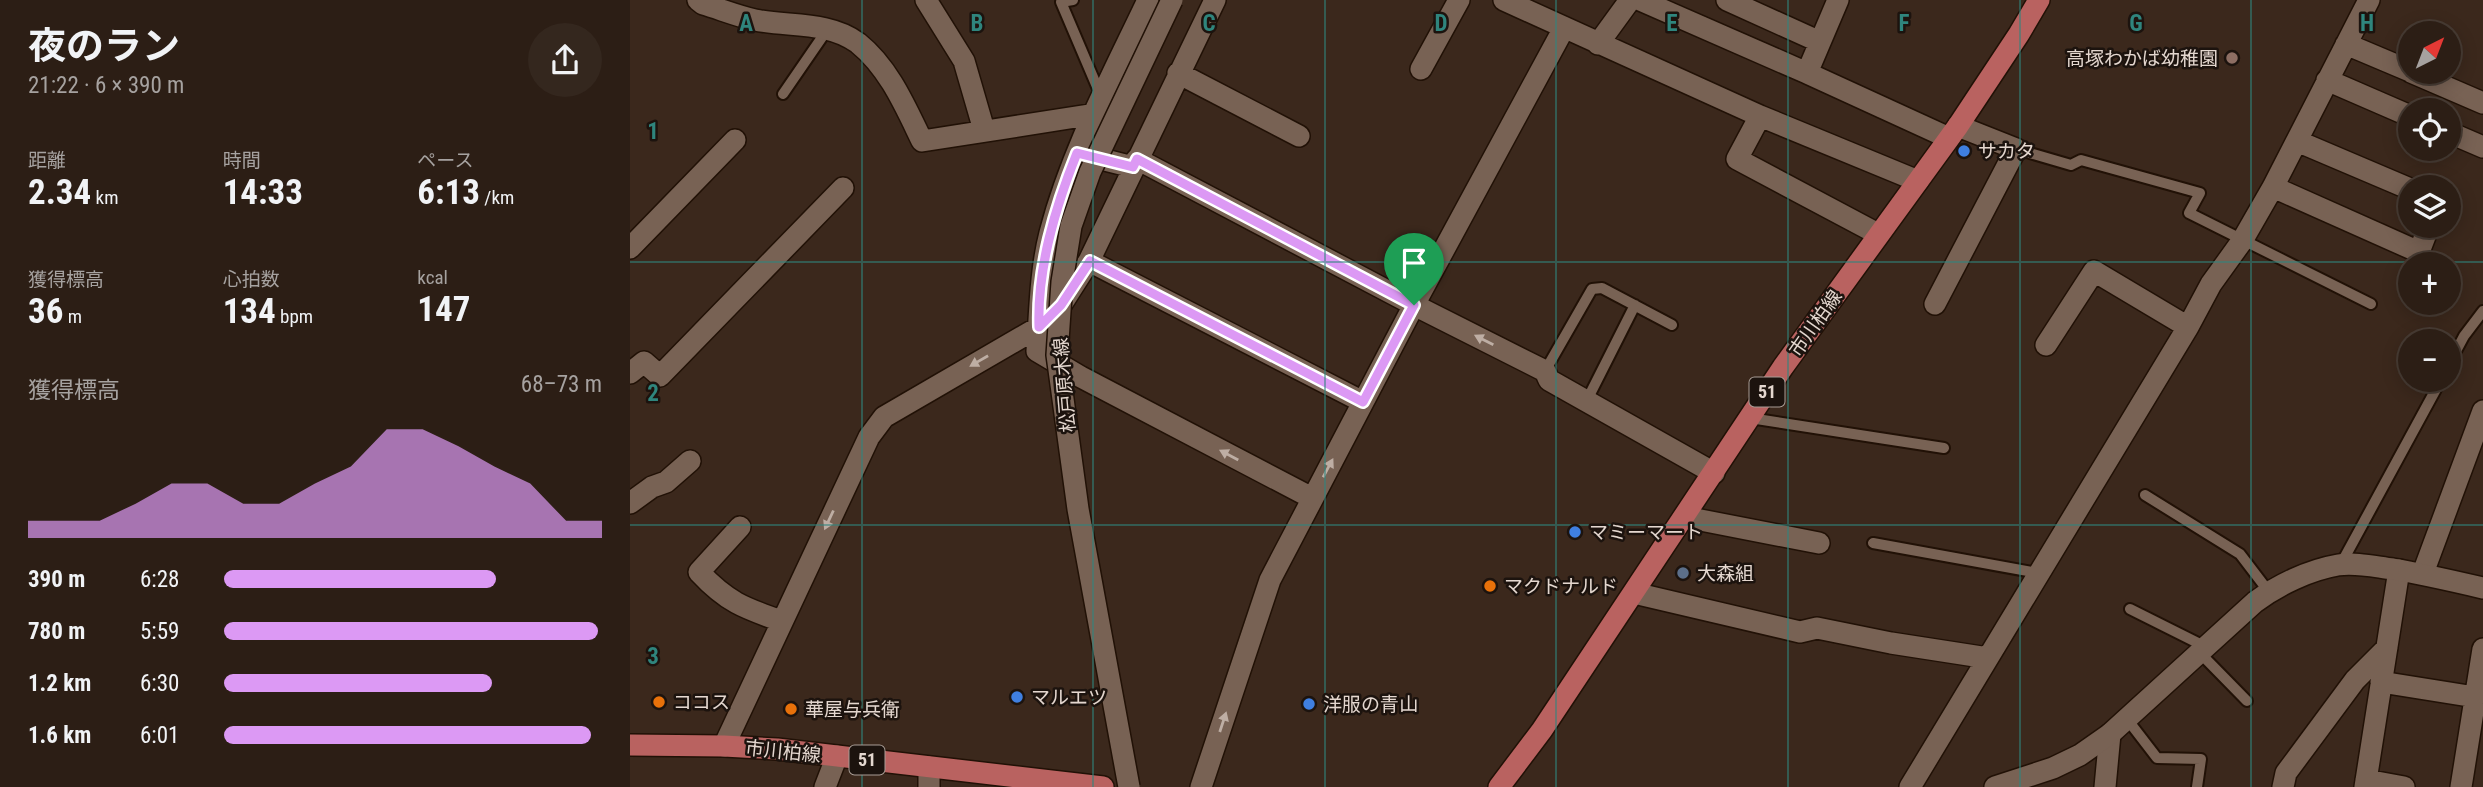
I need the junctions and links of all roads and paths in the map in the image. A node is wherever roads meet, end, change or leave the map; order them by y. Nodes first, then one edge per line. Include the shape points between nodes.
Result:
1 (698, 0) edge
2 (926, 0) edge
3 (1073, 0) edge
4 (1148, 0) edge
5 (1172, 0) edge
6 (1215, 0) edge
7 (1459, 0) edge
8 (1504, 0) edge
9 (1630, 0) edge
10 (1640, 0) edge
11 (1727, 0) edge
12 (1838, 0) edge
13 (2039, 0) edge
14 (2369, 0) edge
15 (1564, 28) junction
16 (827, 30) junction
17 (1820, 42) junction
18 (1598, 44) junction
19 (2346, 44) junction
20 (2398, 66) edge
21 (1421, 69) dead end
22 (1178, 72) junction
23 (1807, 73) junction
24 (2327, 80) junction
25 (2440, 84) edge
26 (783, 94) dead end
27 (2483, 103) edge
28 (1098, 106) junction
29 (2398, 111) edge
30 (1759, 116) junction
31 (984, 130) junction
32 (1954, 132) junction
33 (1300, 136) dead end
34 (2461, 138) edge
35 (735, 139) dead end
36 (2297, 141) junction
37 (2483, 147) edge
38 (2016, 149) junction
39 (1077, 153) junction
40 (1135, 163) junction
41 (1918, 181) junction
42 (2398, 184) edge
43 (2273, 187) junction
44 (843, 188) dead end
45 (1878, 234) junction
46 (2424, 238) edge
47 (2242, 241) junction
48 (630, 248) edge
49 (1090, 261) junction
50 (1935, 304) dead end
51 (2371, 304) dead end
52 (1414, 305) junction
53 (1635, 305) junction
54 (2483, 311) edge
55 (1672, 325) dead end
56 (1039, 327) junction
57 (2188, 327) junction
58 (2461, 343) edge
59 (2046, 345) dead end
60 (1545, 371) junction
61 (630, 373) edge
62 (2434, 392) edge
63 (1363, 402) junction
64 (1587, 402) junction
65 (2483, 411) edge
66 (1750, 418) junction
67 (1944, 448) dead end
68 (690, 461) dead end
69 (2473, 466) edge
70 (1714, 473) junction
71 (634, 493) edge
72 (2145, 495) dead end
73 (1311, 498) junction
74 (1685, 517) junction
75 (740, 527) dead end
76 (1819, 543) dead end
77 (1873, 543) dead end
78 (2341, 564) junction
79 (2399, 570) junction
80 (2038, 573) junction
81 (2423, 573) junction
82 (2483, 588) edge
83 (2269, 592) junction
84 (1634, 593) junction
85 (2130, 609) dead end
86 (781, 621) junction
87 (2387, 648) junction
88 (2483, 649) edge
89 (2203, 650) junction
90 (1989, 658) junction
91 (2381, 682) junction
92 (2475, 696) junction
93 (2247, 701) dead end
94 (2127, 719) junction
95 (2110, 734) junction
96 (630, 745) edge
97 (724, 746) junction
98 (836, 756) junction
99 (929, 777) edge
100 (2017, 784) edge
101 (2366, 784) edge
102 (825, 787) edge
103 (1103, 787) edge
104 (1129, 787) edge
105 (1201, 787) edge
106 (1499, 787) edge
107 (1910, 787) edge
108 (1995, 787) edge
109 (2105, 787) edge
110 (2197, 787) edge
111 (2283, 787) edge
112 (2404, 787) edge
113 (2461, 787) edge

1 - 16 street via 755,20
2 - 31 street via 964,61
3 - 28 lane via 1061,2
4 - 28 street
5 - 104 street, 松戸原木線, bridge via 1090,172 1072,226 1057,355 1078,509
6 - 22 street
7 - 21 street
8 - 15 street
9 - 18 street
10 - 23 street
11 - 17 street
12 - 17 street
13 - 32 main road, 市川柏線 / 51
14 - 19 street
15 - 18 street
15 - 52 street
16 - 26 lane
16 - 31 street via 856,42 879,63 922,141
17 - 23 street
18 - 30 street
19 - 20 street
19 - 24 street
22 - 33 street
22 - 40 street
23 - 32 street
24 - 29 street
24 - 36 street
25 - 27 street
28 - 31 street
28 - 39 street
30 - 41 street
30 - 45 street via 1737,159
32 - 38 street
32 - 41 main road, 市川柏線 / 51
34 - 37 street
35 - 48 street
36 - 42 street
36 - 43 street
38 - 47 lane via 2071,165 2081,160 2200,193 2189,213
38 - 50 street
39 - 40 street
39 - 56 street via 1049,236
40 - 49 street
40 - 52 street
41 - 45 main road, 市川柏線 / 51
43 - 46 street via 2419,252
43 - 47 street
44 - 61 street via 660,376 644,362
45 - 66 main road, 市川柏線 / 51
47 - 51 lane
47 - 57 street
49 - 56 street via 1061,305
49 - 63 street
60 -> 52 street
52 - 63 street
53 - 55 lane
53 - 60 lane via 1602,288 1592,289
53 - 64 lane
54 - 58 lane
73 -> 56 street via 1037,351
56 -> 86 street via 884,417 869,437
57 - 59 street via 2094,271
57 - 80 street
60 - 64 street via 1549,380
62 - 78 lane
73 -> 63 street
64 - 70 street
65 - 69 street
66 - 67 lane
66 - 70 main road, 市川柏線 / 51
68 - 71 street via 666,482
69 - 81 street
70 - 74 main road, 市川柏線 / 51
72 - 83 lane via 2240,554
105 -> 73 street via 1270,580
74 - 76 street
74 - 84 main road, 市川柏線 / 51
75 - 86 street via 699,572 740,607
77 - 80 lane
78 - 79 street
78 - 83 street
79 - 81 street
79 - 87 street
80 - 90 street
81 - 82 street
83 - 89 street
84 - 90 street via 1800,632 1818,628
84 - 106 main road, 市川柏線 / 51
85 - 89 lane
86 - 97 street
87 - 91 street
87 - 111 street via 2355,680 2286,773
88 - 92 street
89 - 93 lane
89 - 94 street
90 - 107 street
91 - 92 street
91 - 101 street
92 - 113 street
94 - 95 street
94 - 110 lane via 2157,758 2201,759
95 - 100 street via 2080,755
95 - 109 street
96 - 97 main road, 市川柏線 / 51
97 - 98 main road, 市川柏線 / 51
98 - 99 main road, 市川柏線 / 51
98 - 102 street
99 - 103 main road, 市川柏線 / 51
100 - 108 street
101 - 112 street

